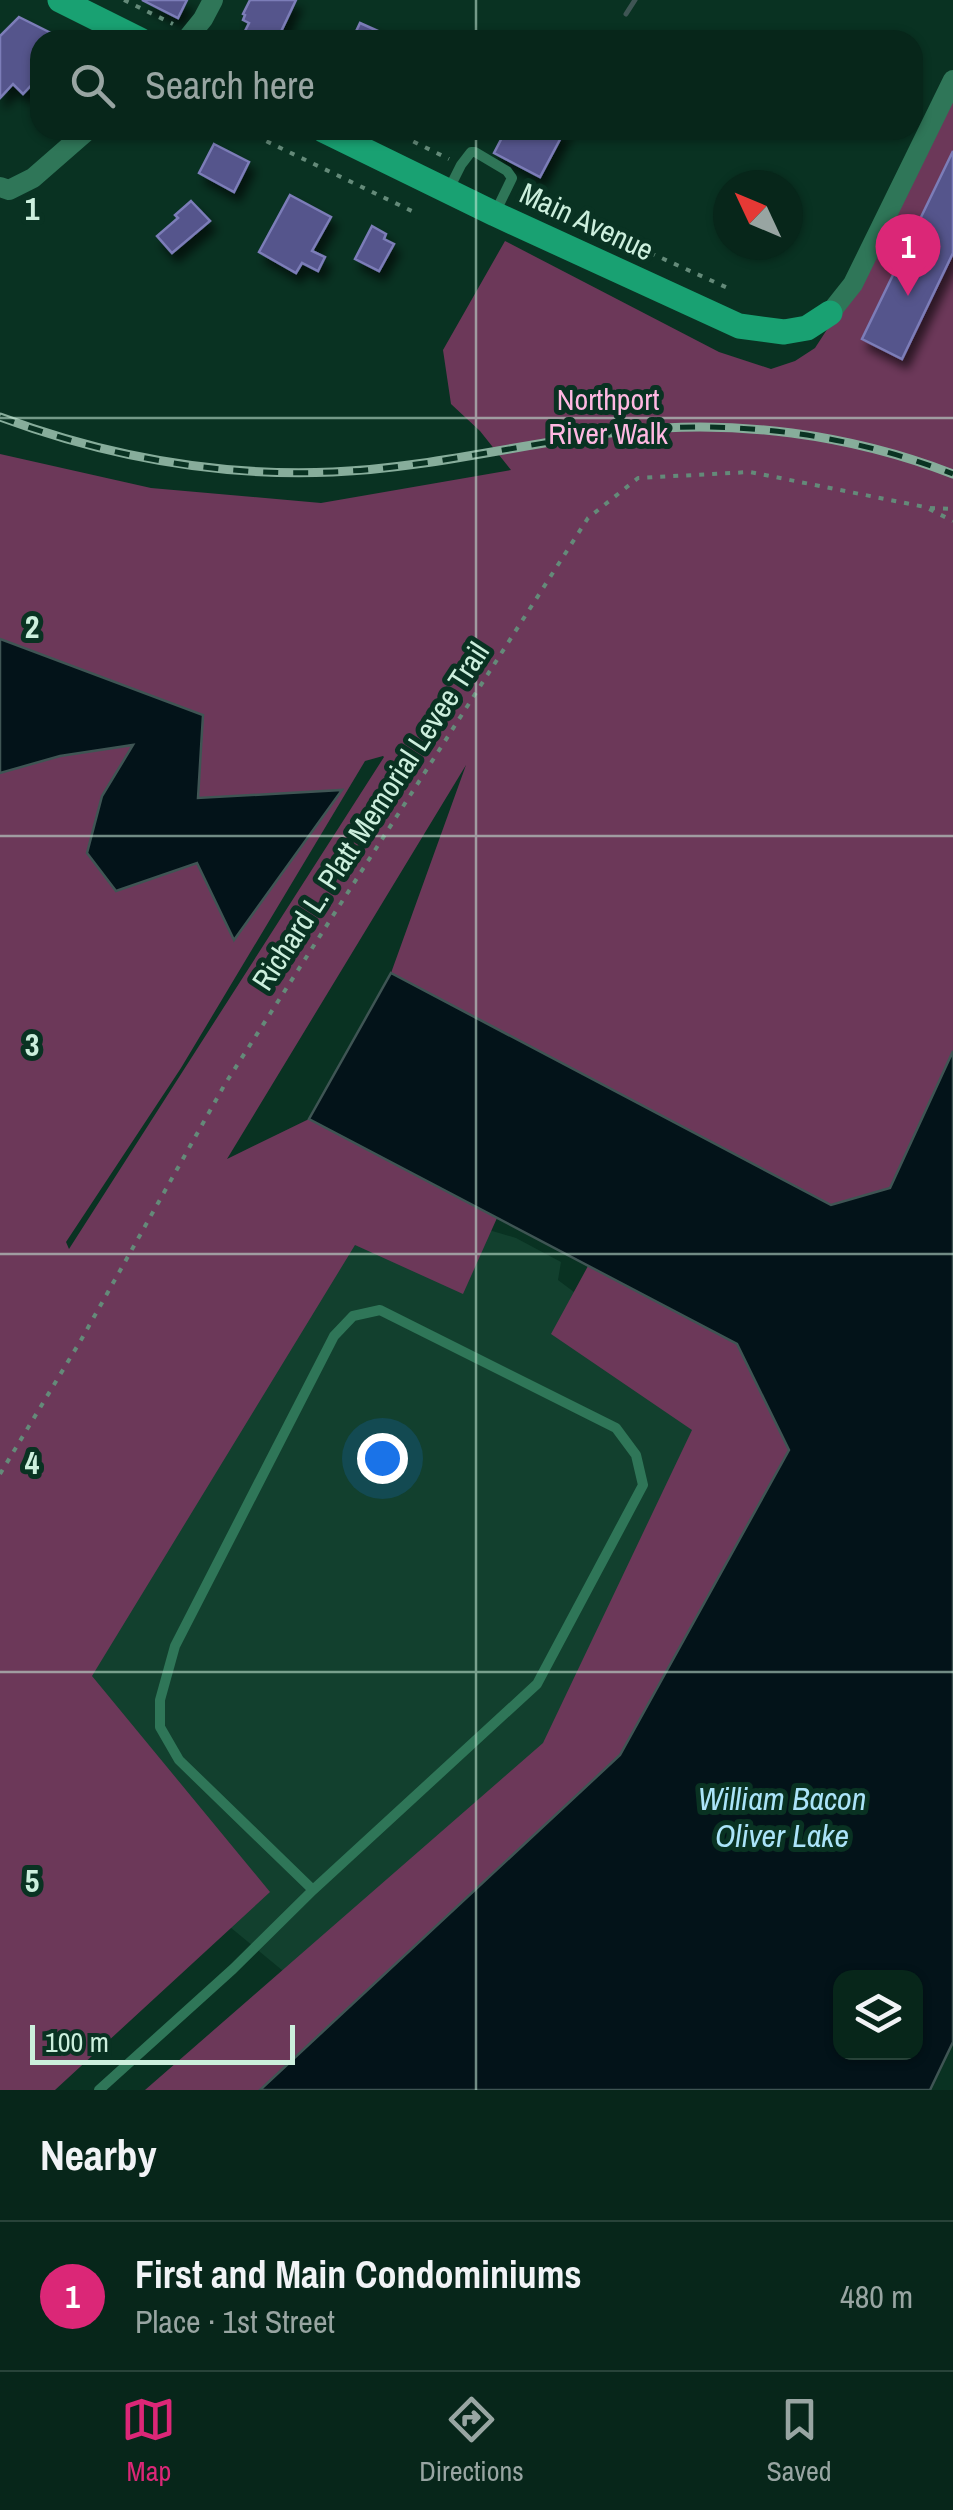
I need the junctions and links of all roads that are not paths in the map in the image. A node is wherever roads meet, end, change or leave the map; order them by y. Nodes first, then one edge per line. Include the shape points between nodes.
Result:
1 (60, 0) edge
2 (213, 0) edge
3 (120, 30) edge
4 (194, 30) edge
5 (953, 80) edge
6 (76, 140) edge
7 (342, 140) edge
8 (0, 188) edge
9 (448, 192) junction
10 (495, 214) junction
11 (830, 314) joint
12 (313, 1890) junction
13 (99, 2090) edge

1 - 3 main road
2 - 4 street
5 - 11 street via 853,284
6 - 8 street via 32,178
7 - 9 main road, Main Avenue
9 - 10 main road, Main Avenue
9 - 10 lane via 461,164 476,152 512,178
10 - 11 main road, Main Avenue via 739,326 784,332
12 - 12 lane via 538,1684 642,1485 636,1455 616,1428 380,1310 353,1316 334,1336 175,1646 160,1700 160,1727 179,1760
12 - 13 lane

